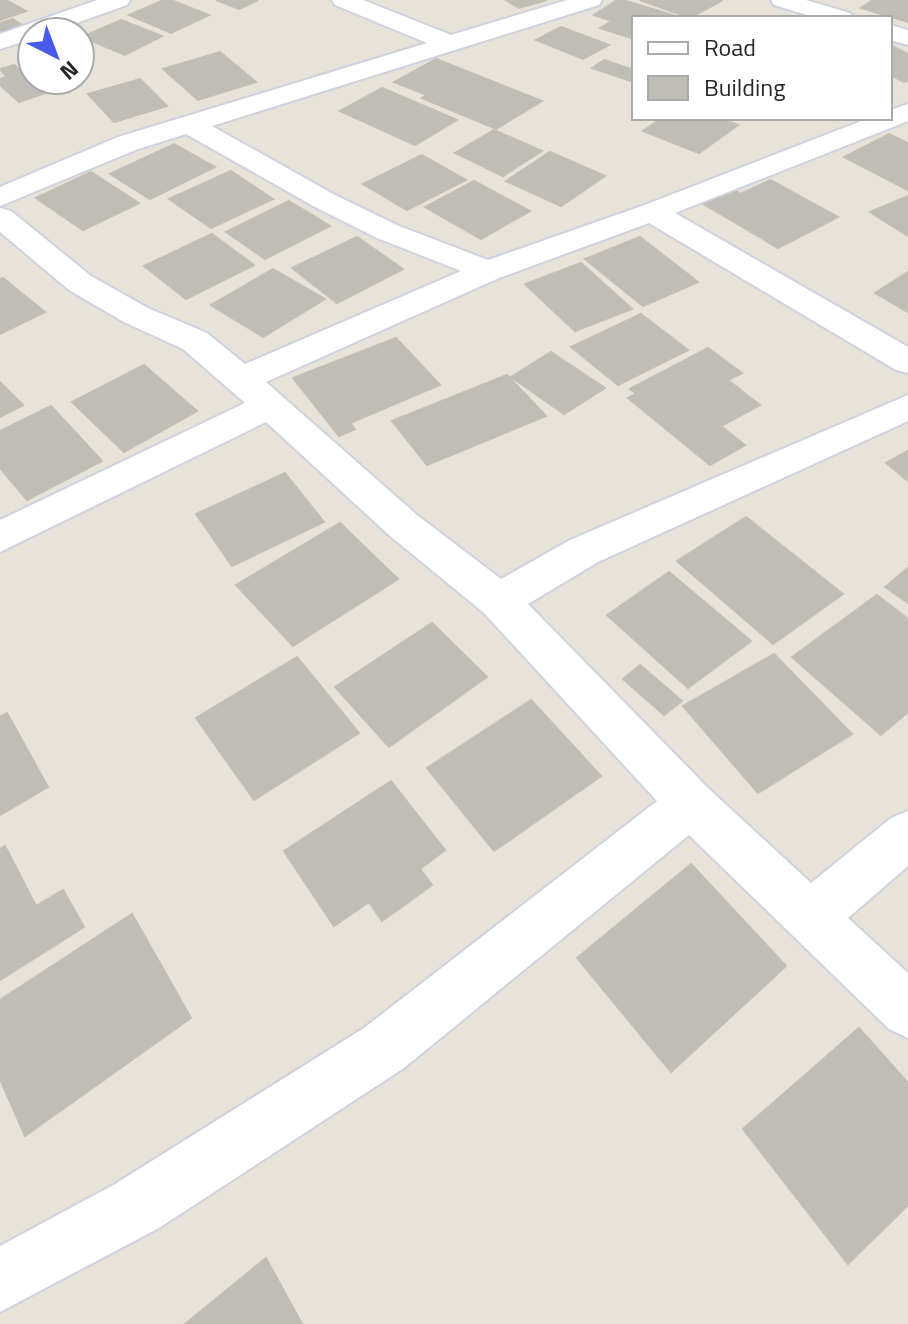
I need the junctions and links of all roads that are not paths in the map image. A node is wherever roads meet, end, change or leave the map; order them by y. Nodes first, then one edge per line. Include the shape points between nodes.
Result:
1 (51, 0) edge
2 (119, 0) edge
3 (343, 0) edge
4 (591, 0) edge
5 (782, 0) edge
6 (78, 13) junction
7 (835, 16) edge
8 (0, 42) edge
9 (449, 43) junction
10 (888, 120) edge
11 (189, 124) junction
12 (0, 197) edge
13 (652, 212) junction
14 (0, 217) edge
15 (488, 271) junction
16 (908, 362) edge
17 (255, 392) junction
18 (908, 407) edge
19 (0, 537) edge
20 (499, 601) junction
21 (691, 804) junction
22 (908, 834) edge
23 (810, 917) junction
24 (908, 1010) edge
25 (0, 1280) edge

1 - 6 street
2 - 6 street
3 - 9 street
4 - 9 street
5 - 7 street
6 - 8 street
9 - 11 street
10 - 13 street
11 - 12 street via 128,143
11 - 15 street via 388,232
13 - 15 street
13 - 16 street
14 - 17 street via 80,283 195,341
15 - 17 street
17 - 19 street
17 - 20 street via 403,525
18 - 20 street via 584,551
20 - 21 street
21 - 23 street
21 - 25 street via 384,1048 137,1206
22 - 23 street
23 - 24 street

